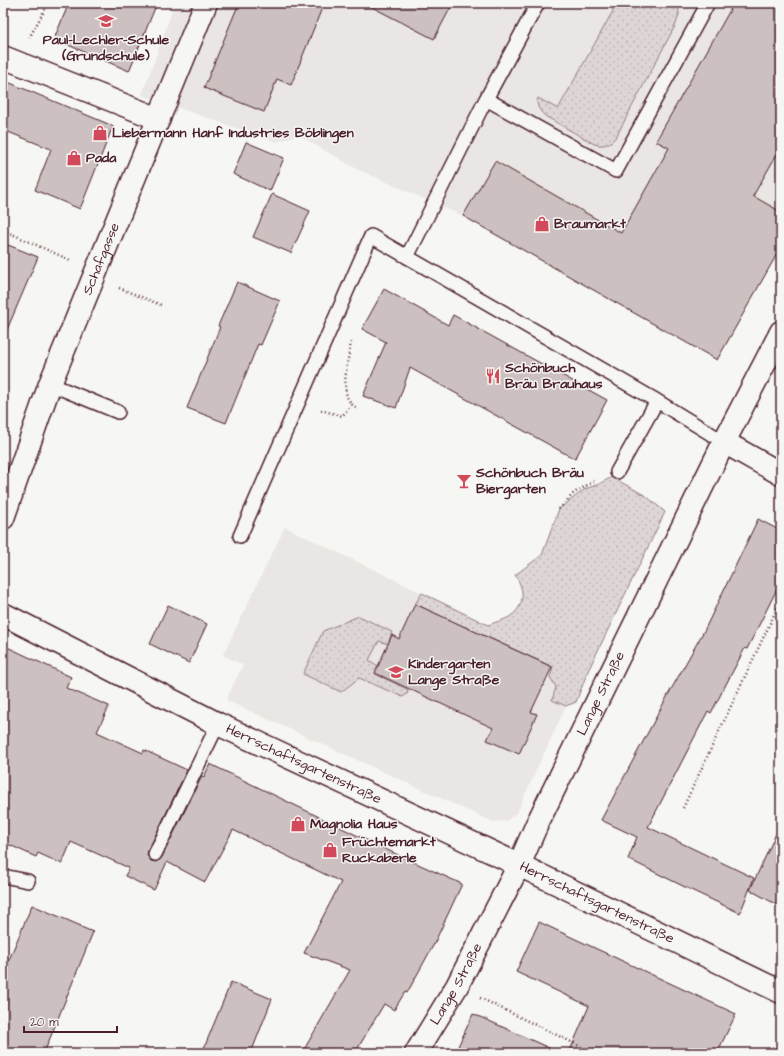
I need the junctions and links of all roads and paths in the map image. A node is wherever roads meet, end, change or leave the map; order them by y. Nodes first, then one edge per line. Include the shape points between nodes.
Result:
1 (206, 3) edge
2 (538, 3) edge
3 (708, 3) edge
4 (46, 4) edge
5 (10, 60) edge
6 (486, 100) junction
7 (159, 119) junction
8 (3, 230) edge
9 (407, 257) junction
10 (95, 275) junction
11 (161, 305) dead end
12 (335, 320) junction
13 (781, 332) edge
14 (50, 384) junction
15 (657, 401) junction
16 (299, 404) junction
17 (352, 404) junction
18 (357, 408) dead end
19 (118, 412) dead end
20 (724, 442) junction
21 (617, 472) joint
22 (781, 474) edge
23 (559, 509) dead end
24 (3, 518) edge
25 (240, 536) dead end
26 (781, 600) edge
27 (3, 614) edge
28 (218, 724) junction
29 (683, 808) dead end
30 (155, 854) dead end
31 (519, 865) junction
32 (3, 876) edge
33 (28, 881) dead end
34 (457, 986) junction
35 (781, 992) edge
36 (416, 1053) edge
37 (594, 1053) edge

1 - 7 street, Schafgasse
2 - 6 lane
3 - 6 lane via 616,171
4 - 5 path
5 - 7 street
6 - 9 lane
7 - 10 street, Schafgasse
8 - 10 path
9 - 12 lane via 371,236
9 - 15 lane
10 - 11 path
10 - 14 street, Schafgasse
12 - 16 lane
12 - 17 path via 352,339 346,380 347,396
13 - 20 street, Lange Straße
14 - 19 lane
14 - 24 street, Schafgasse
15 - 20 lane
15 - 21 lane
16 - 17 path via 342,416
16 - 25 lane
17 - 18 path
20 - 22 street
20 - 31 street, Lange Straße
21 - 23 path via 594,481 574,493
26 - 29 path
27 - 28 street, Herrschaftsgartenstraße
28 - 30 lane
28 - 31 street, Herrschaftsgartenstraße
31 - 34 street, Lange Straße
31 - 35 street, Herrschaftsgartenstraße
32 - 33 lane
34 - 36 street, Lange Straße
34 - 37 path

